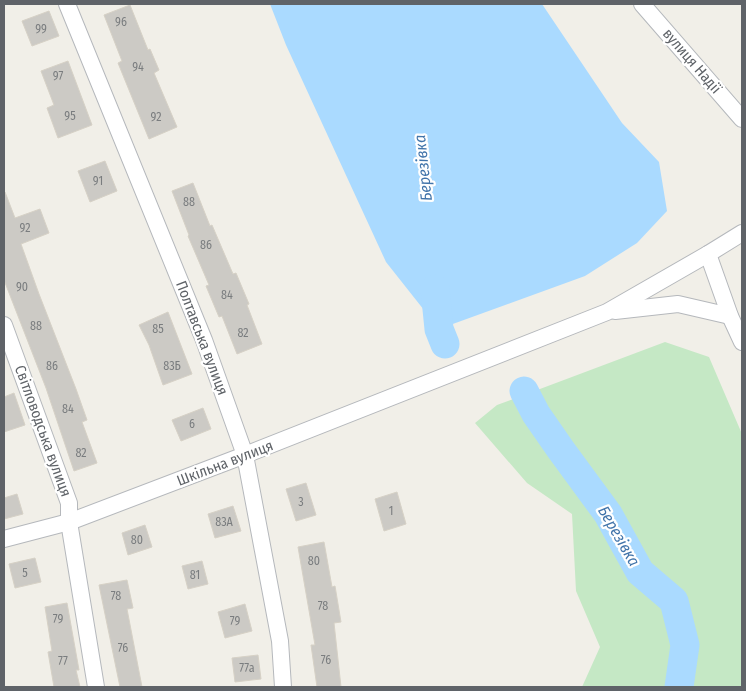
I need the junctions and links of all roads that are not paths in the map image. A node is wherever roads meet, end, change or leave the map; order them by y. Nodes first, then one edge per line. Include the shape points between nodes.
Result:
1 (67, 4) edge
2 (642, 4) edge
3 (742, 119) edge
4 (742, 233) edge
5 (708, 254) junction
6 (608, 312) junction
7 (730, 316) junction
8 (4, 324) edge
9 (742, 342) edge
10 (245, 455) junction
11 (69, 522) junction
12 (4, 539) edge
13 (96, 687) edge
14 (283, 687) edge

1 - 10 street, Полтавська вулиця via 204,340
2 - 3 street, вулиця Надії
4 - 5 street
5 - 6 street
5 - 7 street
6 - 7 street via 678,304
6 - 10 street, Шкільна вулиця
7 - 9 street
8 - 11 street, Світловодська вулиця via 69,503
10 - 11 street, Шкільна вулиця
10 - 14 street, Полтавська вулиця via 280,641
11 - 12 street, Шкільна вулиця
11 - 13 street, Світловодська вулиця

